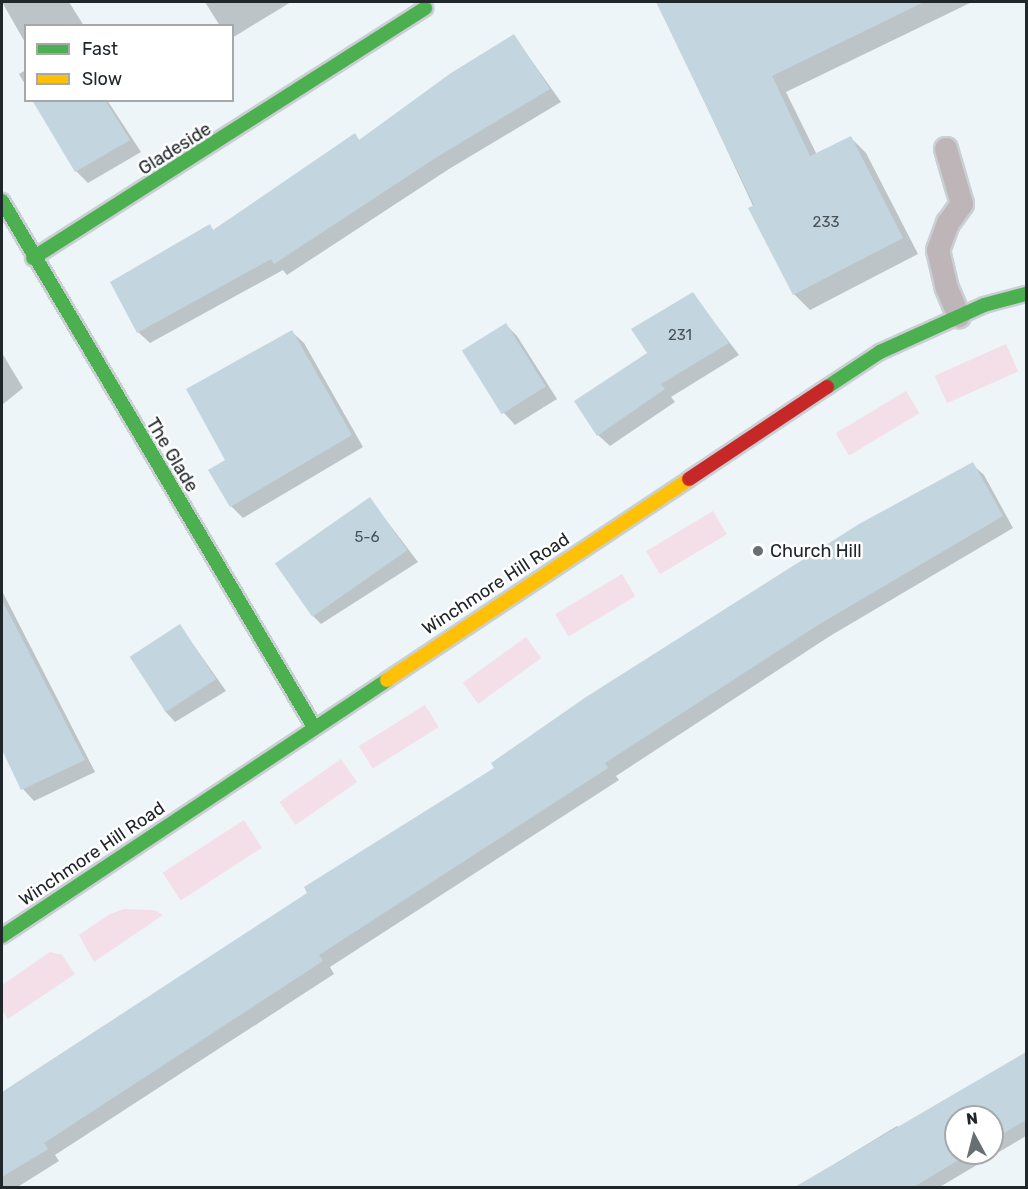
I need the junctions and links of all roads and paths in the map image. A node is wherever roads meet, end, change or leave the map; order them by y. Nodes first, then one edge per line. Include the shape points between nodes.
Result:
1 (425, 8) dead end
2 (946, 149) dead end
3 (2, 201) edge
4 (33, 258) junction
5 (1026, 294) edge
6 (958, 316) junction
7 (314, 727) junction
8 (2, 936) edge

1 - 4 street, Gladeside
2 - 6 lane via 962,204 948,223 938,250
3 - 4 street, The Glade
4 - 7 street, The Glade
5 - 6 street, Winchmore Hill Road
6 - 7 street, Winchmore Hill Road via 880,352
7 - 8 street, Winchmore Hill Road

